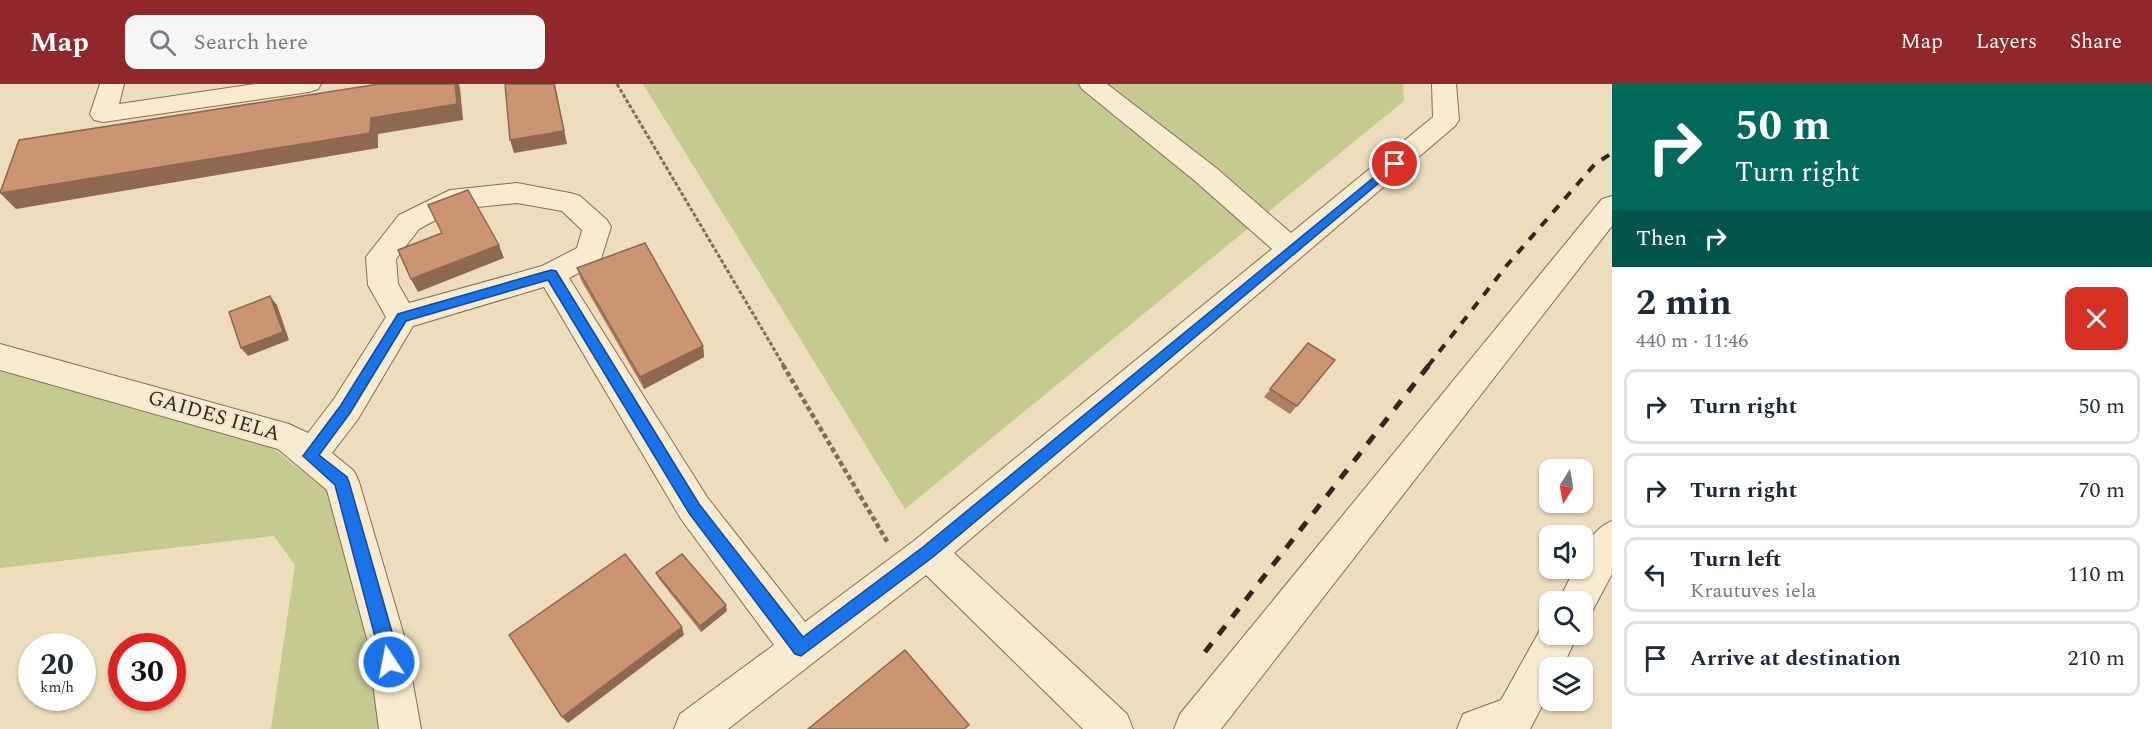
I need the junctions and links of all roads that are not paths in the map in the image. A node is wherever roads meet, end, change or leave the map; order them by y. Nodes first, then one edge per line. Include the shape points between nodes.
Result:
1 (112, 84) edge
2 (309, 84) edge
3 (1091, 84) edge
4 (1444, 84) edge
5 (1612, 206) edge
6 (1291, 250) junction
7 (551, 274) junction
8 (402, 317) junction
9 (0, 357) edge
10 (310, 456) junction
11 (1612, 538) edge
12 (916, 561) junction
13 (1583, 591) edge
14 (1553, 645) edge
15 (801, 648) junction
16 (400, 729) edge
17 (695, 729) edge
18 (1112, 729) edge
19 (1195, 729) edge
20 (1478, 729) edge

1 - 2 street via 103,114
3 - 6 street via 1205,174
4 - 6 street via 1446,120
5 - 19 street
6 - 12 street
7 - 8 street
7 - 8 street via 590,254 597,227 570,203 517,192 450,200 409,222 381,257 383,285
7 - 15 street via 694,508
8 - 10 street via 346,409
9 - 10 street, GAIDES IELA via 289,438
10 - 16 street, GAIDES IELA via 342,482 386,639
11 - 13 street
12 - 15 street
12 - 18 street
14 - 20 street via 1515,714
15 - 17 street

